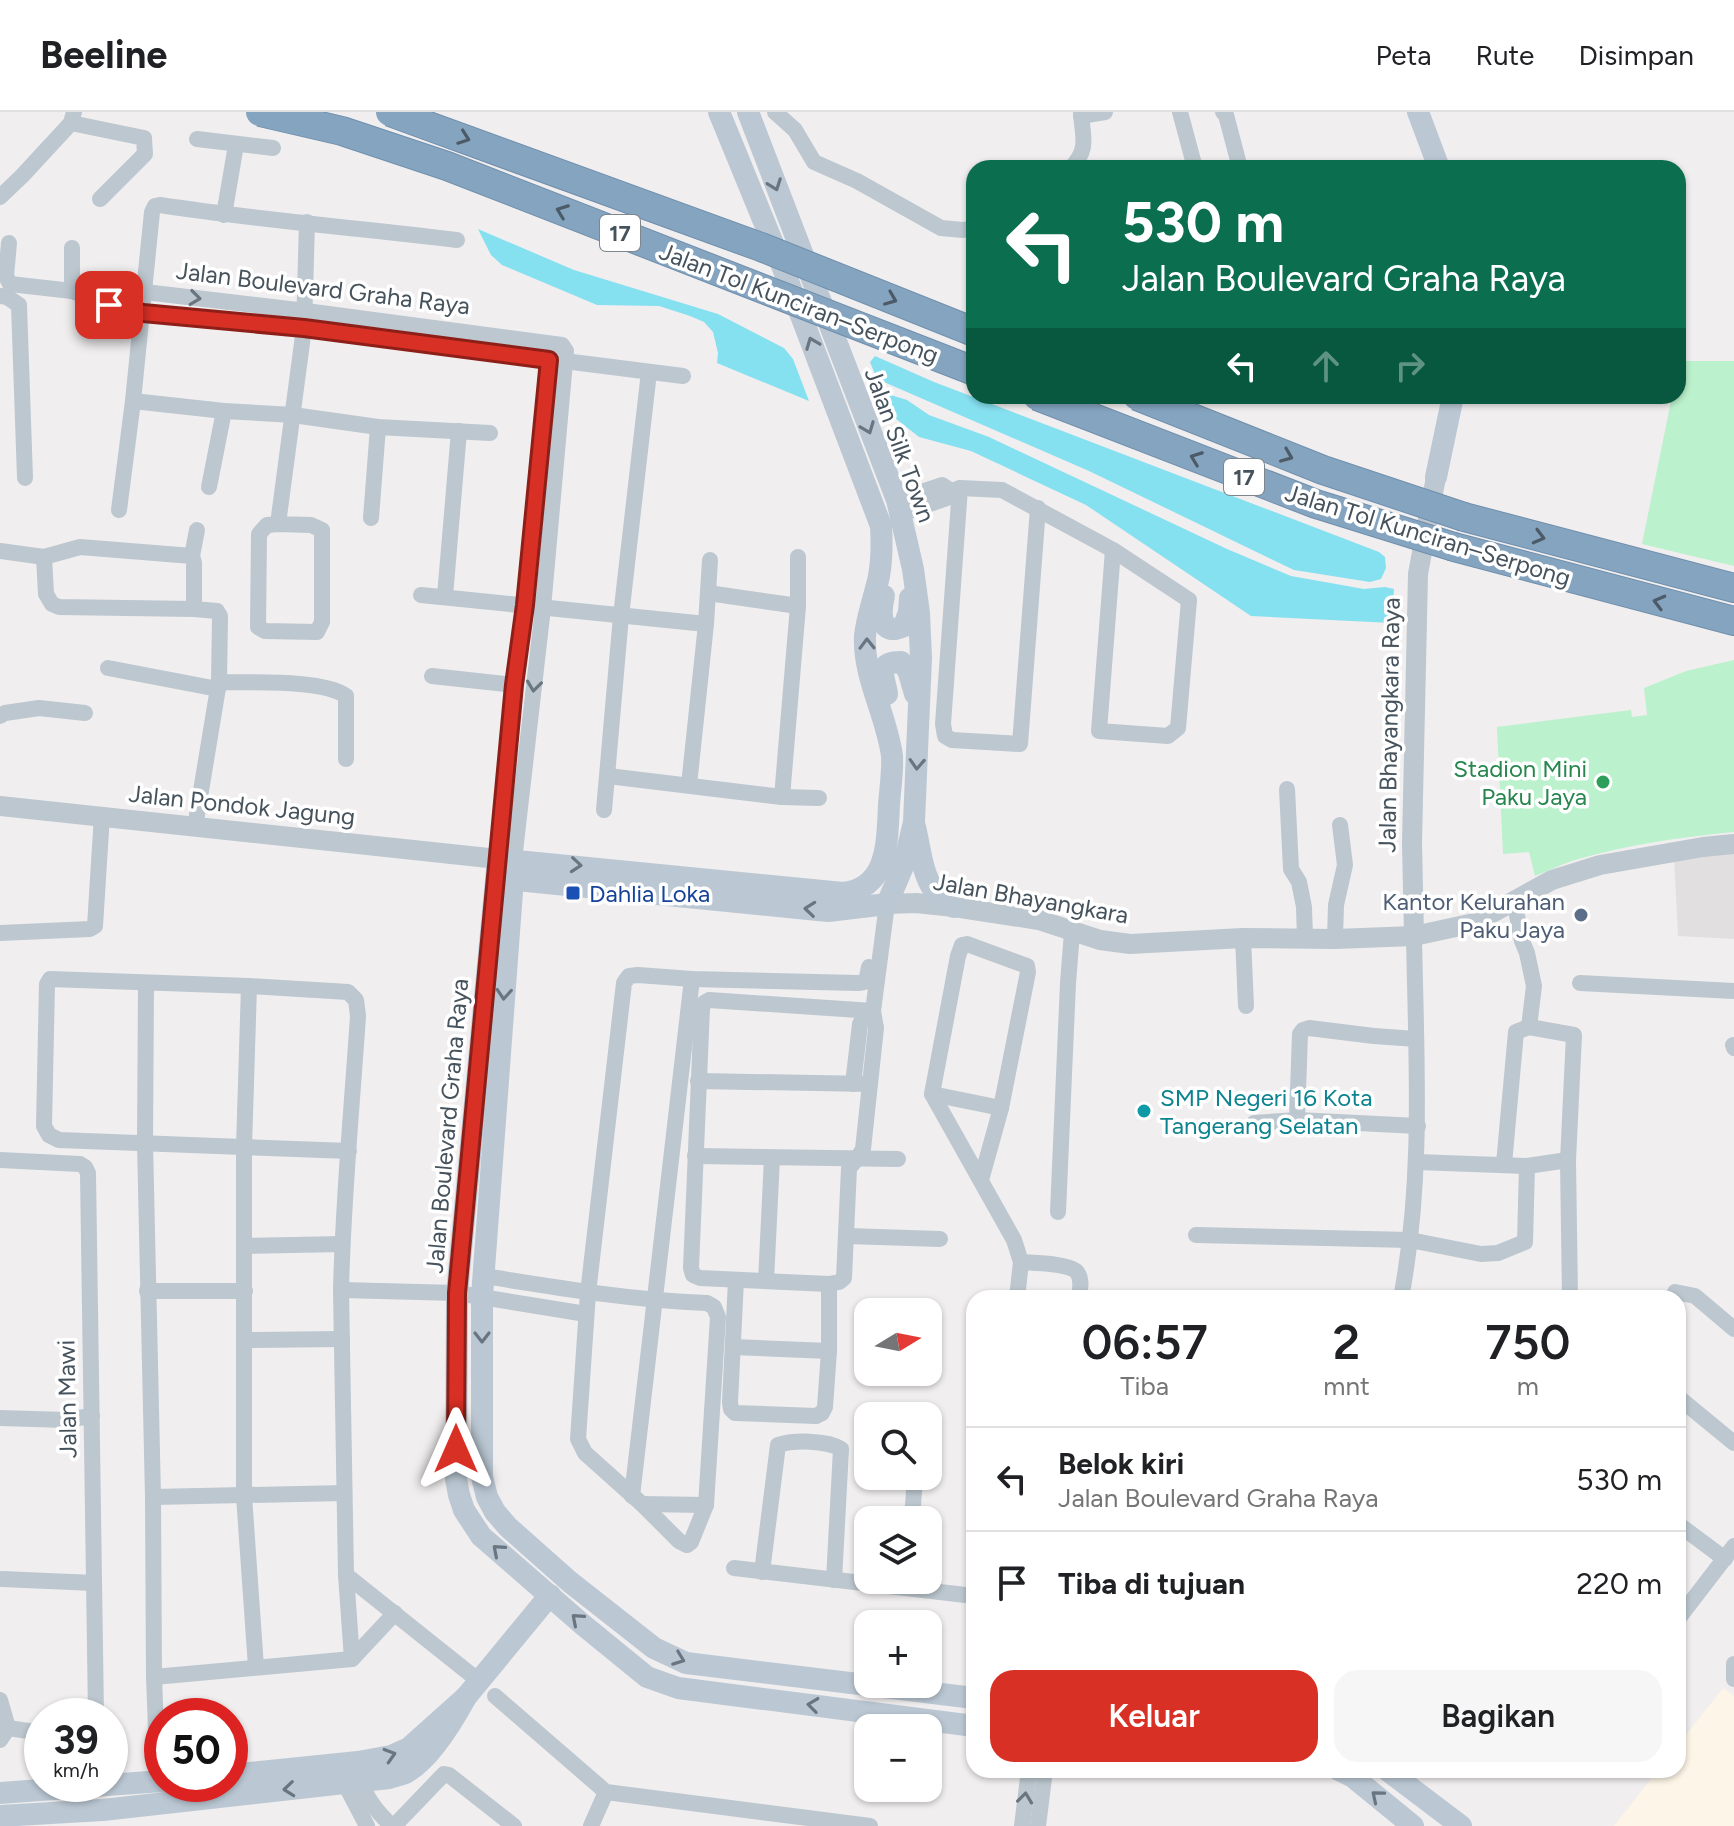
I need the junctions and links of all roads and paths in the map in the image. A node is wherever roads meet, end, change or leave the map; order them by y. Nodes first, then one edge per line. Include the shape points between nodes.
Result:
1 (260, 112) edge
2 (390, 112) edge
3 (719, 112) edge
4 (748, 112) edge
5 (775, 112) edge
6 (1105, 112) edge
7 (1180, 112) edge
8 (1223, 112) edge
9 (1418, 112) edge
10 (1081, 114) edge
11 (73, 117) edge
12 (197, 139) dead end
13 (236, 145) junction
14 (273, 148) dead end
15 (1078, 160) edge
16 (1193, 160) edge
17 (1238, 160) edge
18 (1436, 160) edge
19 (0, 197) edge
20 (100, 199) dead end
21 (224, 215) junction
22 (307, 222) junction
23 (966, 229) edge
24 (457, 240) dead end
25 (9, 243) dead end
26 (72, 248) dead end
27 (72, 291) junction
28 (145, 292) junction
29 (0, 296) edge
30 (90, 297) junction
31 (143, 313) junction
32 (305, 320) junction
33 (966, 329) edge
34 (557, 361) junction
35 (966, 368) edge
36 (649, 372) junction
37 (683, 376) dead end
38 (133, 401) junction
39 (1058, 404) edge
40 (1157, 404) edge
41 (1451, 404) edge
42 (224, 411) junction
43 (293, 415) junction
44 (378, 427) junction
45 (459, 431) junction
46 (490, 433) dead end
47 (1436, 477) joint
48 (25, 478) dead end
49 (209, 487) dead end
50 (955, 489) junction
51 (899, 507) junction
52 (1038, 508) junction
53 (119, 510) dead end
54 (371, 518) dead end
55 (278, 524) junction
56 (197, 530) dead end
57 (1113, 550) junction
58 (0, 551) edge
59 (192, 556) junction
60 (44, 557) junction
61 (798, 557) dead end
62 (882, 558) junction
63 (710, 560) dead end
64 (913, 569) junction
65 (1734, 588) edge
66 (708, 593) junction
67 (421, 595) dead end
68 (445, 596) junction
69 (525, 605) junction
70 (798, 606) junction
71 (543, 608) junction
72 (194, 609) junction
73 (621, 616) junction
74 (1734, 621) edge
75 (706, 624) junction
76 (108, 668) dead end
77 (432, 676) dead end
78 (218, 685) junction
79 (514, 685) junction
80 (919, 707) junction
81 (85, 713) dead end
82 (0, 716) edge
83 (885, 719) junction
84 (346, 759) dead end
85 (608, 776) junction
86 (689, 785) junction
87 (1287, 789) dead end
88 (782, 797) junction
89 (819, 798) dead end
90 (0, 806) edge
91 (604, 810) dead end
92 (102, 815) junction
93 (914, 822) junction
94 (1340, 825) dead end
95 (195, 827) junction
96 (1734, 844) edge
97 (500, 867) junction
98 (1514, 900) junction
99 (887, 904) junction
100 (954, 907) junction
101 (1072, 932) junction
102 (0, 933) edge
103 (1414, 936) junction
104 (1243, 938) junction
105 (1305, 939) junction
106 (1335, 939) junction
107 (869, 967) dead end
108 (692, 979) junction
109 (146, 983) junction
110 (1580, 983) dead end
111 (249, 986) junction
112 (1734, 991) edge
113 (1246, 1006) dead end
114 (870, 1011) junction
115 (1529, 1027) junction
116 (1416, 1039) junction
117 (857, 1046) junction
118 (874, 1047) junction
119 (698, 1081) junction
120 (861, 1084) junction
121 (932, 1094) junction
122 (1001, 1108) junction
123 (1297, 1120) junction
124 (1254, 1123) dead end
125 (1418, 1126) junction
126 (145, 1143) junction
127 (244, 1147) junction
128 (349, 1151) junction
129 (695, 1156) junction
130 (772, 1158) junction
131 (857, 1159) junction
132 (898, 1159) dead end
133 (0, 1160) edge
134 (1568, 1160) junction
135 (1417, 1162) junction
136 (1504, 1164) junction
137 (1527, 1166) junction
138 (981, 1180) junction
139 (1058, 1212) dead end
140 (1196, 1235) dead end
141 (847, 1236) junction
142 (940, 1239) dead end
143 (1410, 1240) junction
144 (342, 1244) junction
145 (245, 1246) junction
146 (1021, 1262) junction
147 (736, 1280) junction
148 (766, 1281) junction
149 (829, 1284) junction
150 (483, 1286) junction
151 (341, 1290) junction
152 (1018, 1290) edge
153 (1080, 1290) edge
154 (1402, 1290) edge
155 (1570, 1290) edge
156 (147, 1291) junction
157 (245, 1291) junction
158 (457, 1293) junction
159 (588, 1293) junction
160 (1686, 1294) edge
161 (655, 1301) junction
162 (586, 1314) junction
163 (1734, 1329) edge
164 (342, 1339) junction
165 (244, 1340) junction
166 (733, 1347) junction
167 (829, 1351) junction
168 (1686, 1404) edge
169 (92, 1416) junction
170 (0, 1418) edge
171 (1734, 1443) edge
172 (344, 1493) junction
173 (244, 1496) junction
174 (153, 1497) junction
175 (637, 1500) junction
176 (706, 1505) junction
177 (1686, 1528) edge
178 (1730, 1553) edge
179 (734, 1568) dead end
180 (762, 1572) junction
181 (346, 1575) junction
182 (2, 1579) edge
183 (834, 1580) junction
184 (854, 1581) edge
185 (94, 1583) junction
186 (942, 1590) edge
187 (550, 1595) junction
188 (966, 1595) edge
189 (1686, 1609) edge
190 (395, 1613) junction
191 (352, 1659) junction
192 (1734, 1664) edge
193 (256, 1667) junction
194 (154, 1677) junction
195 (1734, 1679) edge
196 (480, 1691) junction
197 (966, 1697) edge
198 (96, 1698) edge
199 (155, 1698) edge
200 (0, 1700) edge
201 (966, 1725) edge
202 (24, 1733) edge
203 (4, 1734) edge
204 (351, 1772) junction
205 (248, 1775) edge
206 (1028, 1778) edge
207 (1044, 1778) edge
208 (1354, 1778) edge
209 (1398, 1778) edge
210 (24, 1791) edge
211 (606, 1792) junction
212 (0, 1793) edge
213 (0, 1816) edge
214 (104, 1818) edge
215 (398, 1824) edge
216 (367, 1826) edge
217 (514, 1826) edge
218 (591, 1826) edge
219 (870, 1826) edge
220 (1022, 1826) edge
221 (1038, 1826) edge
222 (1413, 1826) edge
223 (1461, 1826) edge

35 -> 1 highway, Jalan Tol Kunciran–Serpong / 17, bridge via 447,166 342,131
2 -> 33 highway, Jalan Tol Kunciran–Serpong / 17, bridge via 761,247
62 -> 3 main road, Jalan Silk Town via 878,517
4 -> 51 main road, Jalan Silk Town
5 - 23 street via 795,130 814,162 941,228
6 - 10 street
7 - 16 street
8 - 17 street
9 - 18 main road
10 - 15 street via 1085,145
11 - 19 street
11 - 20 street via 144,138 145,154
12 - 13 street
13 - 14 street
13 - 21 street
21 - 22 street
21 - 28 street via 160,205 153,209
22 - 24 street
22 - 32 street
25 - 27 street, Jalan Boulevard Graha Raya via 10,284
26 - 27 street
27 - 30 street, Jalan Boulevard Graha Raya
28 - 30 street, Jalan Boulevard Graha Raya via 109,291
28 - 31 street
28 -> 32 street, Jalan Boulevard Graha Raya
29 - 48 street via 19,305
30 - 31 street, Jalan Boulevard Graha Raya
31 - 32 street, Jalan Boulevard Graha Raya
31 - 38 street
32 - 34 street, Jalan Boulevard Graha Raya
32 - 34 street, Jalan Boulevard Graha Raya via 562,345 566,351
32 - 43 street
34 - 36 street
34 - 69 street, Jalan Boulevard Graha Raya
34 - 71 street, Jalan Boulevard Graha Raya
36 - 37 street
36 - 73 street
38 - 42 street
38 - 53 street
74 -> 39 highway, Jalan Tol Kunciran–Serpong / 17, bridge via 1454,547 1316,504
40 -> 65 highway, Jalan Tol Kunciran–Serpong / 17, bridge via 1323,470 1464,517
41 - 47 main road, Jalan Bhayangkara Raya
42 - 43 street
42 - 49 street
43 - 44 street
43 - 55 street
44 - 45 street
44 - 54 street
45 - 46 street
45 - 68 street
47 - 103 street, Jalan Bhayangkara Raya via 1418,574
50 - 51 street via 942,485
50 - 52 street via 1002,490
50 - 52 street via 943,724 945,736 952,740 1020,744
51 - 64 main road, Jalan Silk Town
52 - 57 street
55 - 55 street via 322,530 322,622 317,632 258,627 259,534 267,525
56 - 59 street
57 - 57 street via 1189,600 1178,728 1168,736 1099,731
58 - 60 street
59 - 60 street via 80,547
59 - 72 street
60 - 72 street via 46,594 59,607
61 - 70 street
62 - 64 main road via 887,584 880,612 890,629 904,626
83 -> 62 main road, Jalan Silk Town via 865,637
63 - 66 street
64 - 80 main road, Jalan Silk Town via 921,658
66 - 70 street
66 - 75 street
67 - 68 street
68 - 69 street
69 - 71 street
69 - 79 street, Jalan Boulevard Graha Raya
70 - 88 street
71 - 73 street
71 -> 97 street, Jalan Boulevard Graha Raya
72 - 78 street via 217,611 220,616
73 - 75 street
73 - 85 street
75 - 86 street
76 - 78 street
77 - 79 street
78 - 84 street via 338,690 346,696
78 - 95 street
79 - 97 street, Jalan Boulevard Graha Raya
80 - 83 main road via 908,670 901,662 888,664 882,675
80 -> 93 main road, Jalan Silk Town
81 - 82 street via 39,708
97 -> 83 main road, Jalan Silk Town via 843,893 863,888 886,852 892,759
85 - 86 street
85 - 91 street
86 - 88 street
87 - 105 street via 1291,869 1304,907
88 - 89 street
90 - 92 street, Jalan Pondok Jagung
92 - 95 street, Jalan Pondok Jagung
92 - 102 street via 95,926
93 - 99 main road, Jalan Silk Town
93 - 100 main road via 933,890
94 - 106 street via 1345,865
95 - 97 street, Jalan Pondok Jagung
96 - 98 street, Jalan Bhayangkara via 1600,865 1552,880
99 -> 97 main road, Jalan Bhayangkara via 828,911
97 -> 150 main road, Jalan Boulevard Graha Raya
97 - 158 main road, Jalan Boulevard Graha Raya
98 - 103 street, Jalan Bhayangkara via 1474,923
98 - 115 street via 1534,986
99 - 100 street, Jalan Bhayangkara
99 - 114 street
100 - 101 street, Jalan Bhayangkara via 1039,920
101 - 104 street, Jalan Bhayangkara via 1130,944
101 - 139 street
103 - 106 street, Jalan Bhayangkara
103 - 116 street, Jalan Bhayangkara Raya
104 - 105 street, Jalan Bhayangkara
104 - 113 street
105 - 106 street, Jalan Bhayangkara
107 - 108 street via 864,982 858,983
108 - 159 street via 638,975 624,983
108 - 161 street
109 - 111 street
109 - 126 street
109 - 126 street via 50,979 44,1126 59,1140
110 - 112 street
111 - 127 street
111 - 128 street via 354,995 358,1016
114 - 117 street via 860,1024
114 - 118 street via 876,1028
114 - 119 street via 709,1000 704,1003
115 - 134 street via 1574,1035
115 - 136 street via 1516,1032
116 - 123 street via 1303,1030
116 - 125 street, Jalan Bhayangkara Raya
117 - 118 street
117 - 120 street
118 - 120 street
119 - 120 street
119 - 129 street
120 - 131 street via 863,1149
121 - 122 street
121 - 122 street via 958,956 967,944 1027,966
121 - 138 street
122 - 138 street
123 - 124 street
123 - 125 street
125 - 135 street, Jalan Bhayangkara Raya
126 - 127 street
126 - 156 street
127 - 128 street
127 - 145 street
128 - 144 street
129 - 130 street
129 - 147 street via 693,1275
130 - 131 street
130 - 148 street
131 - 132 street
131 - 141 street via 849,1168
133 - 169 street, Jalan Mawi via 80,1164 88,1173
134 - 137 street
134 - 155 street
135 - 136 street
135 - 143 street, Jalan Bhayangkara Raya
136 - 137 street
137 - 143 street via 1525,1242 1481,1254
138 - 146 street
140 - 143 street
141 - 142 street
141 - 149 street via 844,1278
143 - 154 street, Jalan Bhayangkara Raya
144 - 145 street
144 - 151 street
145 - 157 street
146 - 152 street
146 - 153 street via 1076,1271
147 - 148 street
147 - 166 street
148 - 149 street
149 - 167 street
150 - 158 street
150 - 159 street
150 - 162 street
150 -> 197 main road, Jalan Boulevard Graha Raya via 484,1486 508,1527 570,1582 654,1648 686,1663
151 - 158 street
151 - 164 street
156 - 157 street
156 - 174 street
157 - 165 street
187 -> 158 main road, Jalan Boulevard Graha Raya via 481,1536 459,1495
159 - 161 street
159 - 162 street
160 - 163 street
161 - 175 street
161 - 176 street via 707,1303 718,1317
162 - 175 street via 578,1439 585,1453
164 - 165 street
164 - 172 street
165 - 173 street
166 - 167 street
166 - 167 street via 730,1402 735,1413 822,1413
168 - 171 street
169 - 170 street
169 - 185 street, Jalan Mawi
172 - 173 street
172 - 181 street
173 - 174 street
173 - 193 street
174 - 194 street
175 - 176 street
175 - 176 street via 687,1545
177 - 178 street
178 - 189 street
179 - 180 street
180 - 183 street
180 - 183 street via 778,1445 834,1444 841,1449
181 - 190 street
181 - 191 street
182 - 185 street
183 - 184 street
185 - 198 street, Jalan Mawi
186 - 188 street
187 - 196 main road
201 -> 187 main road, Jalan Boulevard Graha Raya via 678,1688 647,1677
190 - 191 street
190 - 196 street
191 - 193 street
192 - 195 street
193 - 194 street
194 - 199 street
196 - 204 main road via 406,1773 389,1778
196 - 211 street
200 - 203 street
202 - 203 street
204 - 205 main road
204 -> 214 main road
204 - 215 street via 378,1814
204 - 216 street
220 -> 206 street
207 - 221 street
222 -> 208 main road
209 - 223 main road
210 - 212 main road
211 - 218 street
211 - 219 street
213 - 214 main road
215 - 217 street via 446,1774

